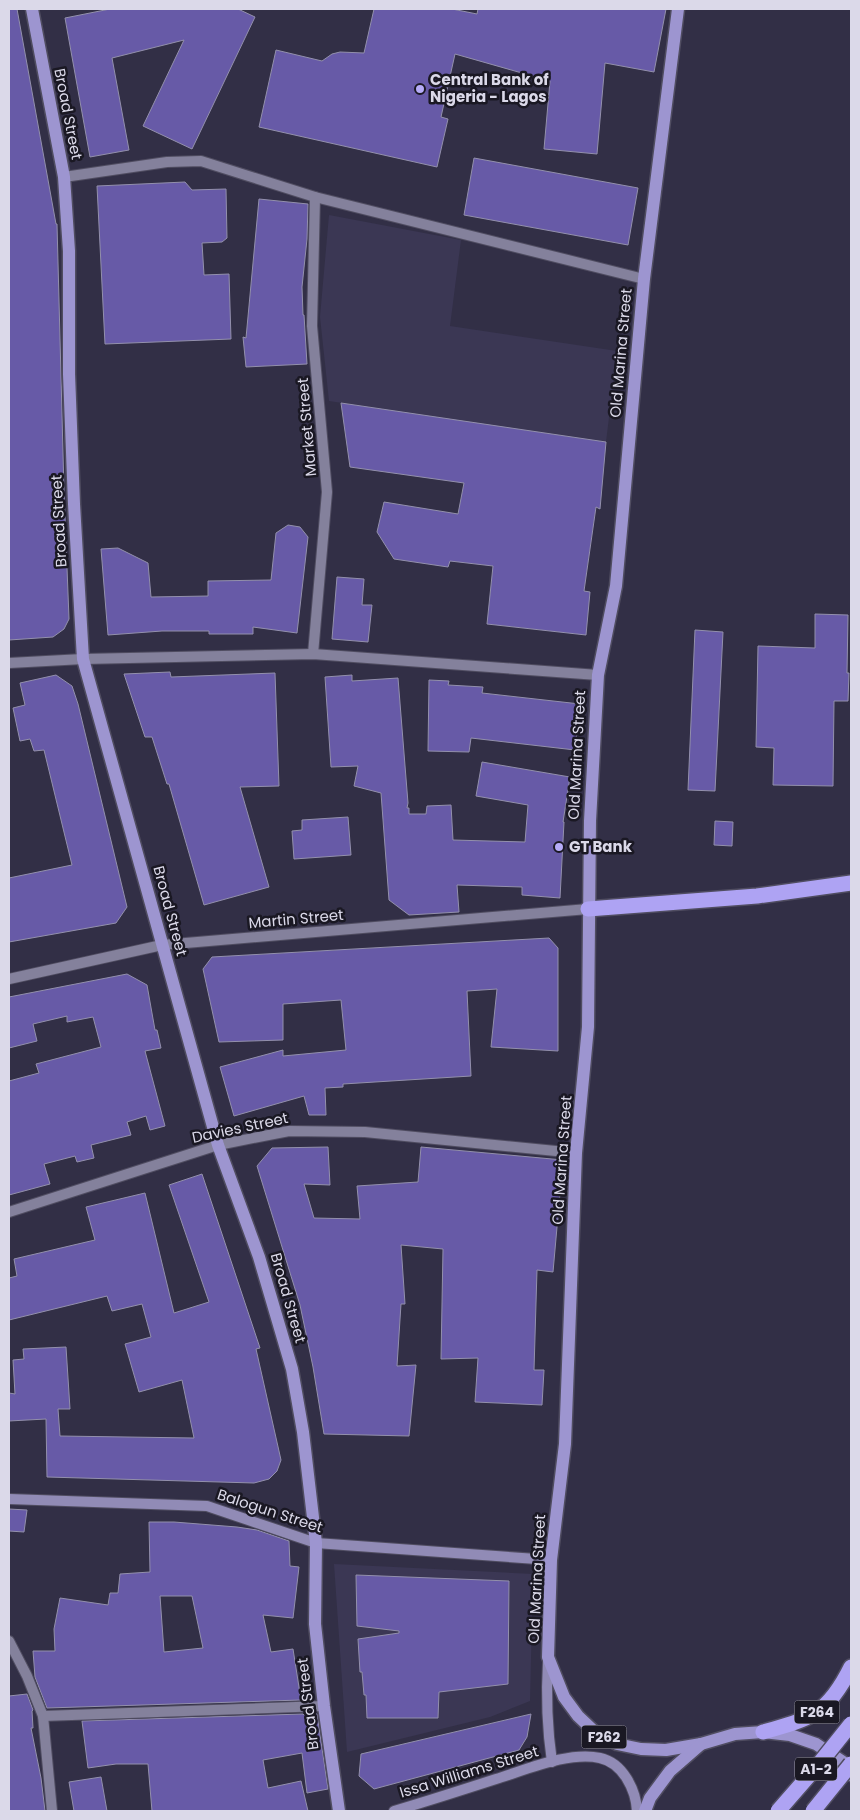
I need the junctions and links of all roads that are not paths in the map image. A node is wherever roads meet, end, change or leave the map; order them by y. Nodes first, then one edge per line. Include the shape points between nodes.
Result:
1 (32, 9) edge
2 (678, 9) edge
3 (64, 176) junction
4 (315, 197) junction
5 (644, 279) junction
6 (313, 654) junction
7 (83, 659) junction
8 (9, 663) edge
9 (598, 675) junction
10 (851, 883) edge
11 (588, 909) junction
12 (162, 945) junction
13 (9, 980) edge
14 (218, 1145) junction
15 (576, 1153) junction
16 (9, 1212) edge
17 (9, 1499) edge
18 (316, 1543) junction
19 (551, 1560) junction
20 (9, 1641) edge
21 (548, 1657) junction
22 (851, 1668) edge
23 (324, 1706) junction
24 (42, 1716) junction
25 (851, 1724) edge
26 (763, 1732) junction
27 (702, 1744) junction
28 (552, 1762) junction
29 (851, 1764) edge
30 (851, 1774) edge
31 (52, 1811) edge
32 (339, 1811) edge
33 (394, 1811) edge
34 (637, 1811) edge
35 (644, 1811) edge
36 (778, 1811) edge
37 (813, 1811) edge

1 - 3 main road, Broad Street
2 - 5 main road, Old Marina Street / F262
3 - 4 street via 167,162 202,161
3 - 7 main road, Broad Street via 69,251 74,504
4 - 5 street
4 - 6 street, Market Street via 312,326 328,492
5 - 9 main road, Old Marina Street / F262 via 616,586
6 - 7 street
6 - 9 street
7 - 8 street
7 - 12 main road, Broad Street
9 - 11 main road, Old Marina Street / F262
10 - 11 highway via 757,896
11 - 12 street, Martin Street
11 - 15 main road, Old Marina Street / F262 via 588,1027
12 - 13 street, Martin Street
12 - 14 main road, Broad Street
14 - 15 street, Davies Street via 289,1131 365,1132
14 - 16 street, Davies Street
14 - 18 main road, Broad Street via 260,1257 292,1369
15 - 19 main road, Old Marina Street / F262 via 565,1444
17 - 18 main road, Balogun Street via 207,1506
18 - 19 main road, Balogun Street
18 - 23 main road, Broad Street via 315,1624
19 - 21 main road, Old Marina Street / F262
20 - 24 street
21 - 27 main road, Old Marina Street / F262 via 564,1697 596,1733 617,1744 641,1749 666,1750
21 - 28 main road, Old Marina Street / F262 via 546,1694
22 - 26 highway, F264 via 842,1686 821,1710 789,1725
23 - 24 street
23 - 32 main road, Broad Street
24 - 31 street
25 - 36 highway, A1-2, bridge
26 - 27 main road, Old Marina Street via 735,1734
26 - 30 main road, Old Marina Street via 790,1735 816,1744 843,1762
27 - 35 main road via 670,1771
28 - 33 main road, Issa Williams Street
28 - 34 main road, F262 via 602,1758 623,1772 630,1783
29 - 37 highway, A1-2, bridge

